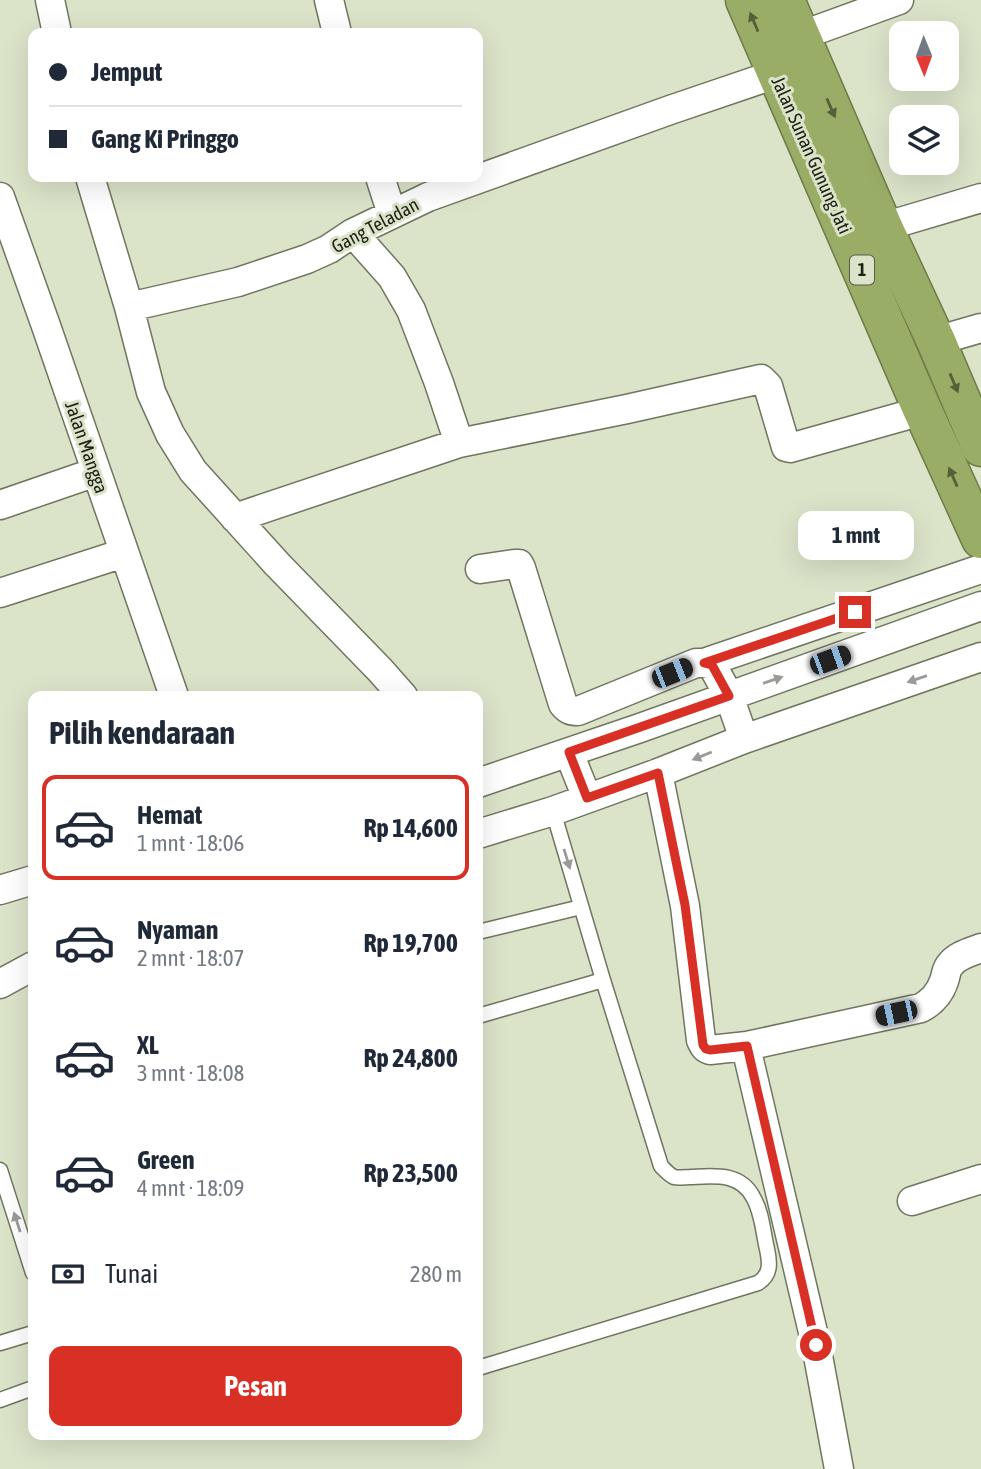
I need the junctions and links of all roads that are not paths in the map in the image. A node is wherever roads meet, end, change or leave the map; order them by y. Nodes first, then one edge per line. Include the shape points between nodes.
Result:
1 (50, 0) edge
2 (329, 0) edge
3 (745, 0) edge
4 (785, 0) edge
5 (899, 0) edge
6 (56, 28) edge
7 (336, 28) edge
8 (795, 55) junction
9 (483, 177) edge
10 (92, 182) edge
11 (382, 182) edge
12 (470, 182) edge
13 (981, 198) edge
14 (1, 207) edge
15 (392, 214) junction
16 (883, 227) junction
17 (354, 233) junction
18 (129, 307) junction
19 (981, 328) edge
20 (936, 341) junction
21 (922, 409) junction
22 (459, 443) junction
23 (981, 447) edge
24 (96, 472) junction
25 (0, 505) edge
26 (235, 518) junction
27 (981, 539) edge
28 (124, 553) junction
29 (480, 569) dead end
30 (981, 569) edge
31 (0, 593) edge
32 (981, 606) edge
33 (981, 657) edge
34 (704, 663) junction
35 (172, 691) edge
36 (399, 691) edge
37 (729, 696) junction
38 (744, 739) junction
39 (569, 752) junction
40 (658, 773) junction
41 (483, 781) edge
42 (587, 798) junction
43 (553, 811) junction
44 (483, 832) edge
45 (28, 882) edge
46 (0, 890) edge
47 (581, 907) junction
48 (483, 931) edge
49 (981, 948) edge
50 (28, 969) edge
51 (603, 980) junction
52 (0, 984) edge
53 (483, 1015) edge
54 (747, 1046) junction
55 (0, 1170) edge
56 (981, 1179) edge
57 (912, 1201) dead end
58 (28, 1257) edge
59 (28, 1335) edge
60 (0, 1343) edge
61 (483, 1366) edge
62 (28, 1390) edge
63 (0, 1400) edge
64 (839, 1469) edge

1 - 6 street
2 - 7 street
8 -> 3 highway, Jalan Sunan Gunung Jati / 1
4 - 8 highway, 1
5 - 8 street, Gang Teladan
8 - 9 street, Gang Teladan via 670,110
8 -> 16 highway, 1
8 - 21 highway, Jalan Sunan Gunung Jati / 1
10 - 18 street
11 - 15 street
12 - 15 street, Gang Teladan
13 - 16 street
14 - 24 street, Jalan Mangga via 13,230
15 - 17 street, Gang Teladan
16 - 20 highway, 1
17 - 18 street, Gang Teladan via 307,259 238,282
17 - 22 street via 392,277 411,310
18 - 26 street via 151,392 170,435 193,471
19 - 20 street
20 -> 23 highway, 1
21 - 22 street via 790,448 768,386 761,379
27 -> 21 highway, Jalan Sunan Gunung Jati / 1
22 - 26 street
24 - 25 street
24 - 28 street, Jalan Mangga
26 - 36 street
28 - 31 street
28 - 35 street, Jalan Mangga
29 - 34 street via 519,564 563,704 571,711
30 - 34 street
37 -> 32 street
33 -> 38 street
34 - 37 street via 712,665
37 - 38 street
37 - 39 street
38 -> 40 street
39 - 41 street
39 - 42 street
40 - 42 street
40 - 54 street via 685,905 703,1045 710,1050
42 - 43 street
43 - 44 street
43 -> 47 lane
45 - 46 street
47 - 48 lane
47 - 51 lane
49 - 54 street via 950,964 938,993 922,1007
50 - 52 street
51 - 53 lane
51 - 61 lane via 662,1166 674,1177 731,1178 747,1188 758,1207 768,1274 758,1283
54 - 64 street via 816,1345
58 -> 55 lane
56 - 57 street
59 - 60 lane
62 - 63 lane

